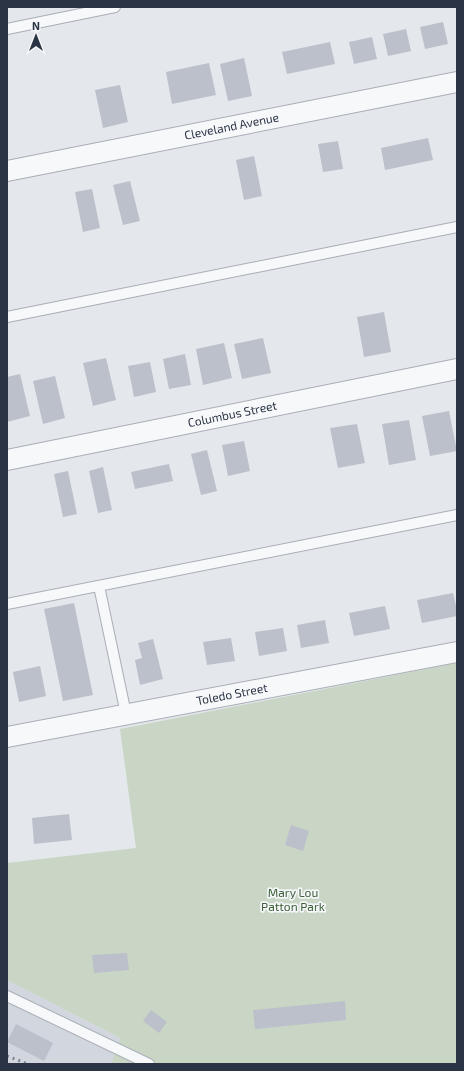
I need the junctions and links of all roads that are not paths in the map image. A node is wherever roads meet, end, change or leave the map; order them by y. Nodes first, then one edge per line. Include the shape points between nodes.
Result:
1 (115, 7) edge
2 (7, 29) edge
3 (457, 82) edge
4 (7, 171) edge
5 (457, 227) edge
6 (7, 317) edge
7 (457, 369) edge
8 (7, 460) edge
9 (457, 515) edge
10 (99, 586) junction
11 (7, 604) edge
12 (457, 652) edge
13 (126, 714) junction
14 (7, 737) edge
15 (7, 996) edge
16 (149, 1064) edge

1 - 2 lane
3 - 4 street, Cleveland Avenue
5 - 6 lane
7 - 8 street, Columbus Street
9 - 10 lane
10 - 11 lane
10 - 13 lane
12 - 13 street, Toledo Street
13 - 14 street, Toledo Street
15 - 16 lane

